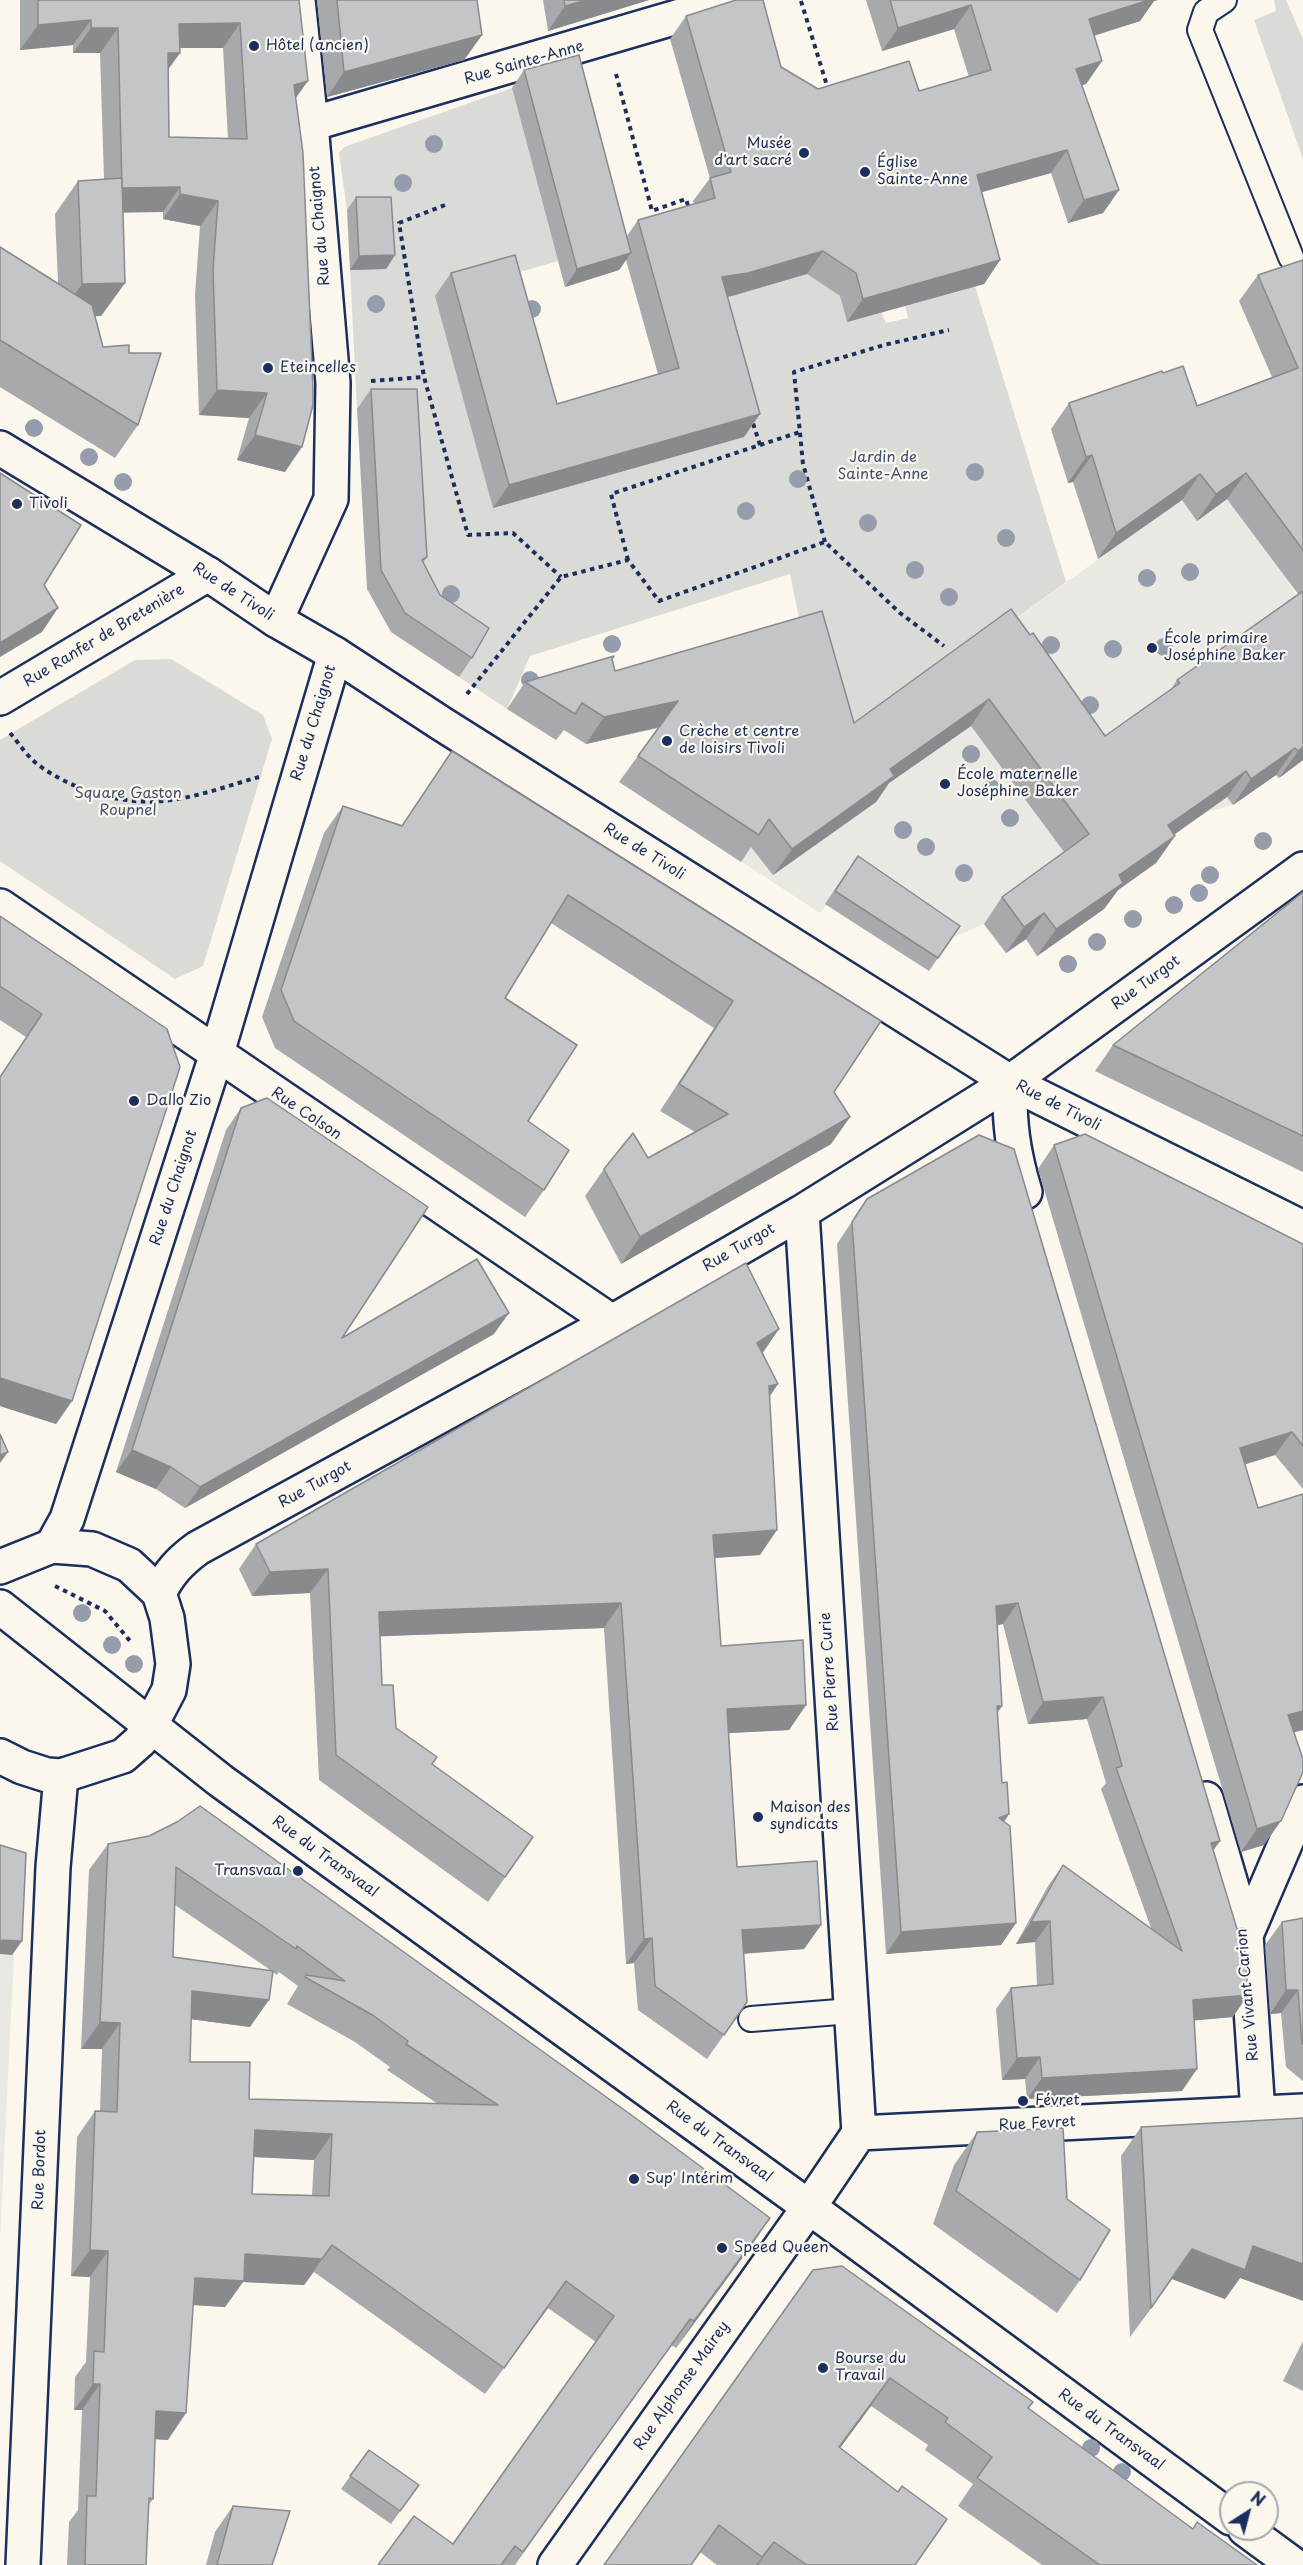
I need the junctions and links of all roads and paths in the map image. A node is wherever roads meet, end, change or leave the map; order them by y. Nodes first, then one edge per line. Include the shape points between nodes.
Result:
1 (298, 0) edge
2 (735, 0) edge
3 (1224, 0) edge
4 (801, 1) edge
5 (615, 70) dead end
6 (828, 91) edge
7 (311, 124) junction
8 (445, 205) dead end
9 (689, 210) edge
10 (1291, 257) dead end
11 (949, 330) dead end
12 (424, 377) junction
13 (367, 381) dead end
14 (749, 411) edge
15 (800, 432) junction
16 (759, 445) junction
17 (0, 448) edge
18 (825, 542) junction
19 (628, 560) junction
20 (208, 574) junction
21 (561, 577) junction
22 (276, 620) junction
23 (944, 646) dead end
24 (335, 654) junction
25 (467, 694) dead end
26 (3, 713) edge
27 (301, 766) junction
28 (1303, 869) edge
29 (0, 906) edge
30 (217, 1053) junction
31 (1010, 1082) junction
32 (802, 1212) junction
33 (1034, 1224) edge
34 (1303, 1228) edge
35 (612, 1322) junction
36 (52, 1546) junction
37 (0, 1567) edge
38 (50, 1584) dead end
39 (159, 1593) junction
40 (0, 1607) edge
41 (136, 1647) dead end
42 (150, 1725) junction
43 (0, 1756) edge
44 (1198, 1775) edge
45 (61, 1776) junction
46 (1303, 1802) edge
47 (1246, 1935) junction
48 (851, 2011) junction
49 (751, 2019) dead end
50 (1303, 2111) edge
51 (1258, 2113) junction
52 (858, 2133) junction
53 (809, 2207) junction
54 (1219, 2509) edge
55 (1261, 2541) edge
56 (23, 2565) edge
57 (555, 2565) edge
58 (1294, 2565) edge

1 - 7 street, Rue du Chaignot
2 - 7 street, Rue Sainte-Anne
3 - 10 lane via 1206,12 1200,30
4 - 6 path
5 - 9 path via 652,211 686,199
7 - 22 street, Rue du Chaignot via 333,383 331,499
8 - 12 path via 399,223
11 - 15 path via 794,372
12 - 13 path
12 - 21 path via 468,535 513,533
14 - 16 path
15 - 16 path
15 - 18 path via 803,464
16 - 19 path via 611,494
17 - 20 street, Rue de Tivoli
18 - 19 path via 659,601
18 - 23 path via 900,613
19 - 21 path
20 - 22 street, Rue de Tivoli
20 - 26 street, Rue Ranfer de Bretenière
21 - 25 path
22 - 24 street, Rue de Tivoli
24 - 27 street, Rue du Chaignot
24 - 31 street, Rue de Tivoli
26 - 27 path via 27,755 80,787 113,798 145,802 193,796
27 - 30 street, Rue du Chaignot
28 - 31 street, Rue Turgot
29 - 30 street, Rue Colson
30 - 35 street, Rue Colson
30 - 36 street, Rue du Chaignot via 67,1519
31 - 32 street, Rue Turgot
31 - 33 street via 1009,1119 1014,1155
31 - 34 street, Rue de Tivoli
32 - 35 street, Rue Turgot
32 - 48 street, Rue Pierre Curie
35 - 39 street, Rue Turgot via 198,1548 178,1563
36 - 37 street
36 - 39 street via 92,1549 129,1565
38 - 41 path via 105,1611
39 - 42 street via 167,1618 173,1664 169,1690
40 - 42 street, Rue du Transvaal
42 - 45 street via 123,1756
42 - 53 street, Rue du Transvaal
43 - 45 street via 22,1767
44 - 47 street, Rue Vivant Carion
45 - 56 street, Rue Bordot via 53,1878
46 - 47 street
47 - 51 street, Rue Vivant Carion
48 - 49 lane
48 - 52 street, Rue Pierre Curie
50 - 51 street, Rue Fevret
51 - 52 street, Rue Fevret
52 - 53 street
53 - 54 street, Rue du Transvaal
53 - 57 street, Rue Alphonse Mairey
55 - 58 street

